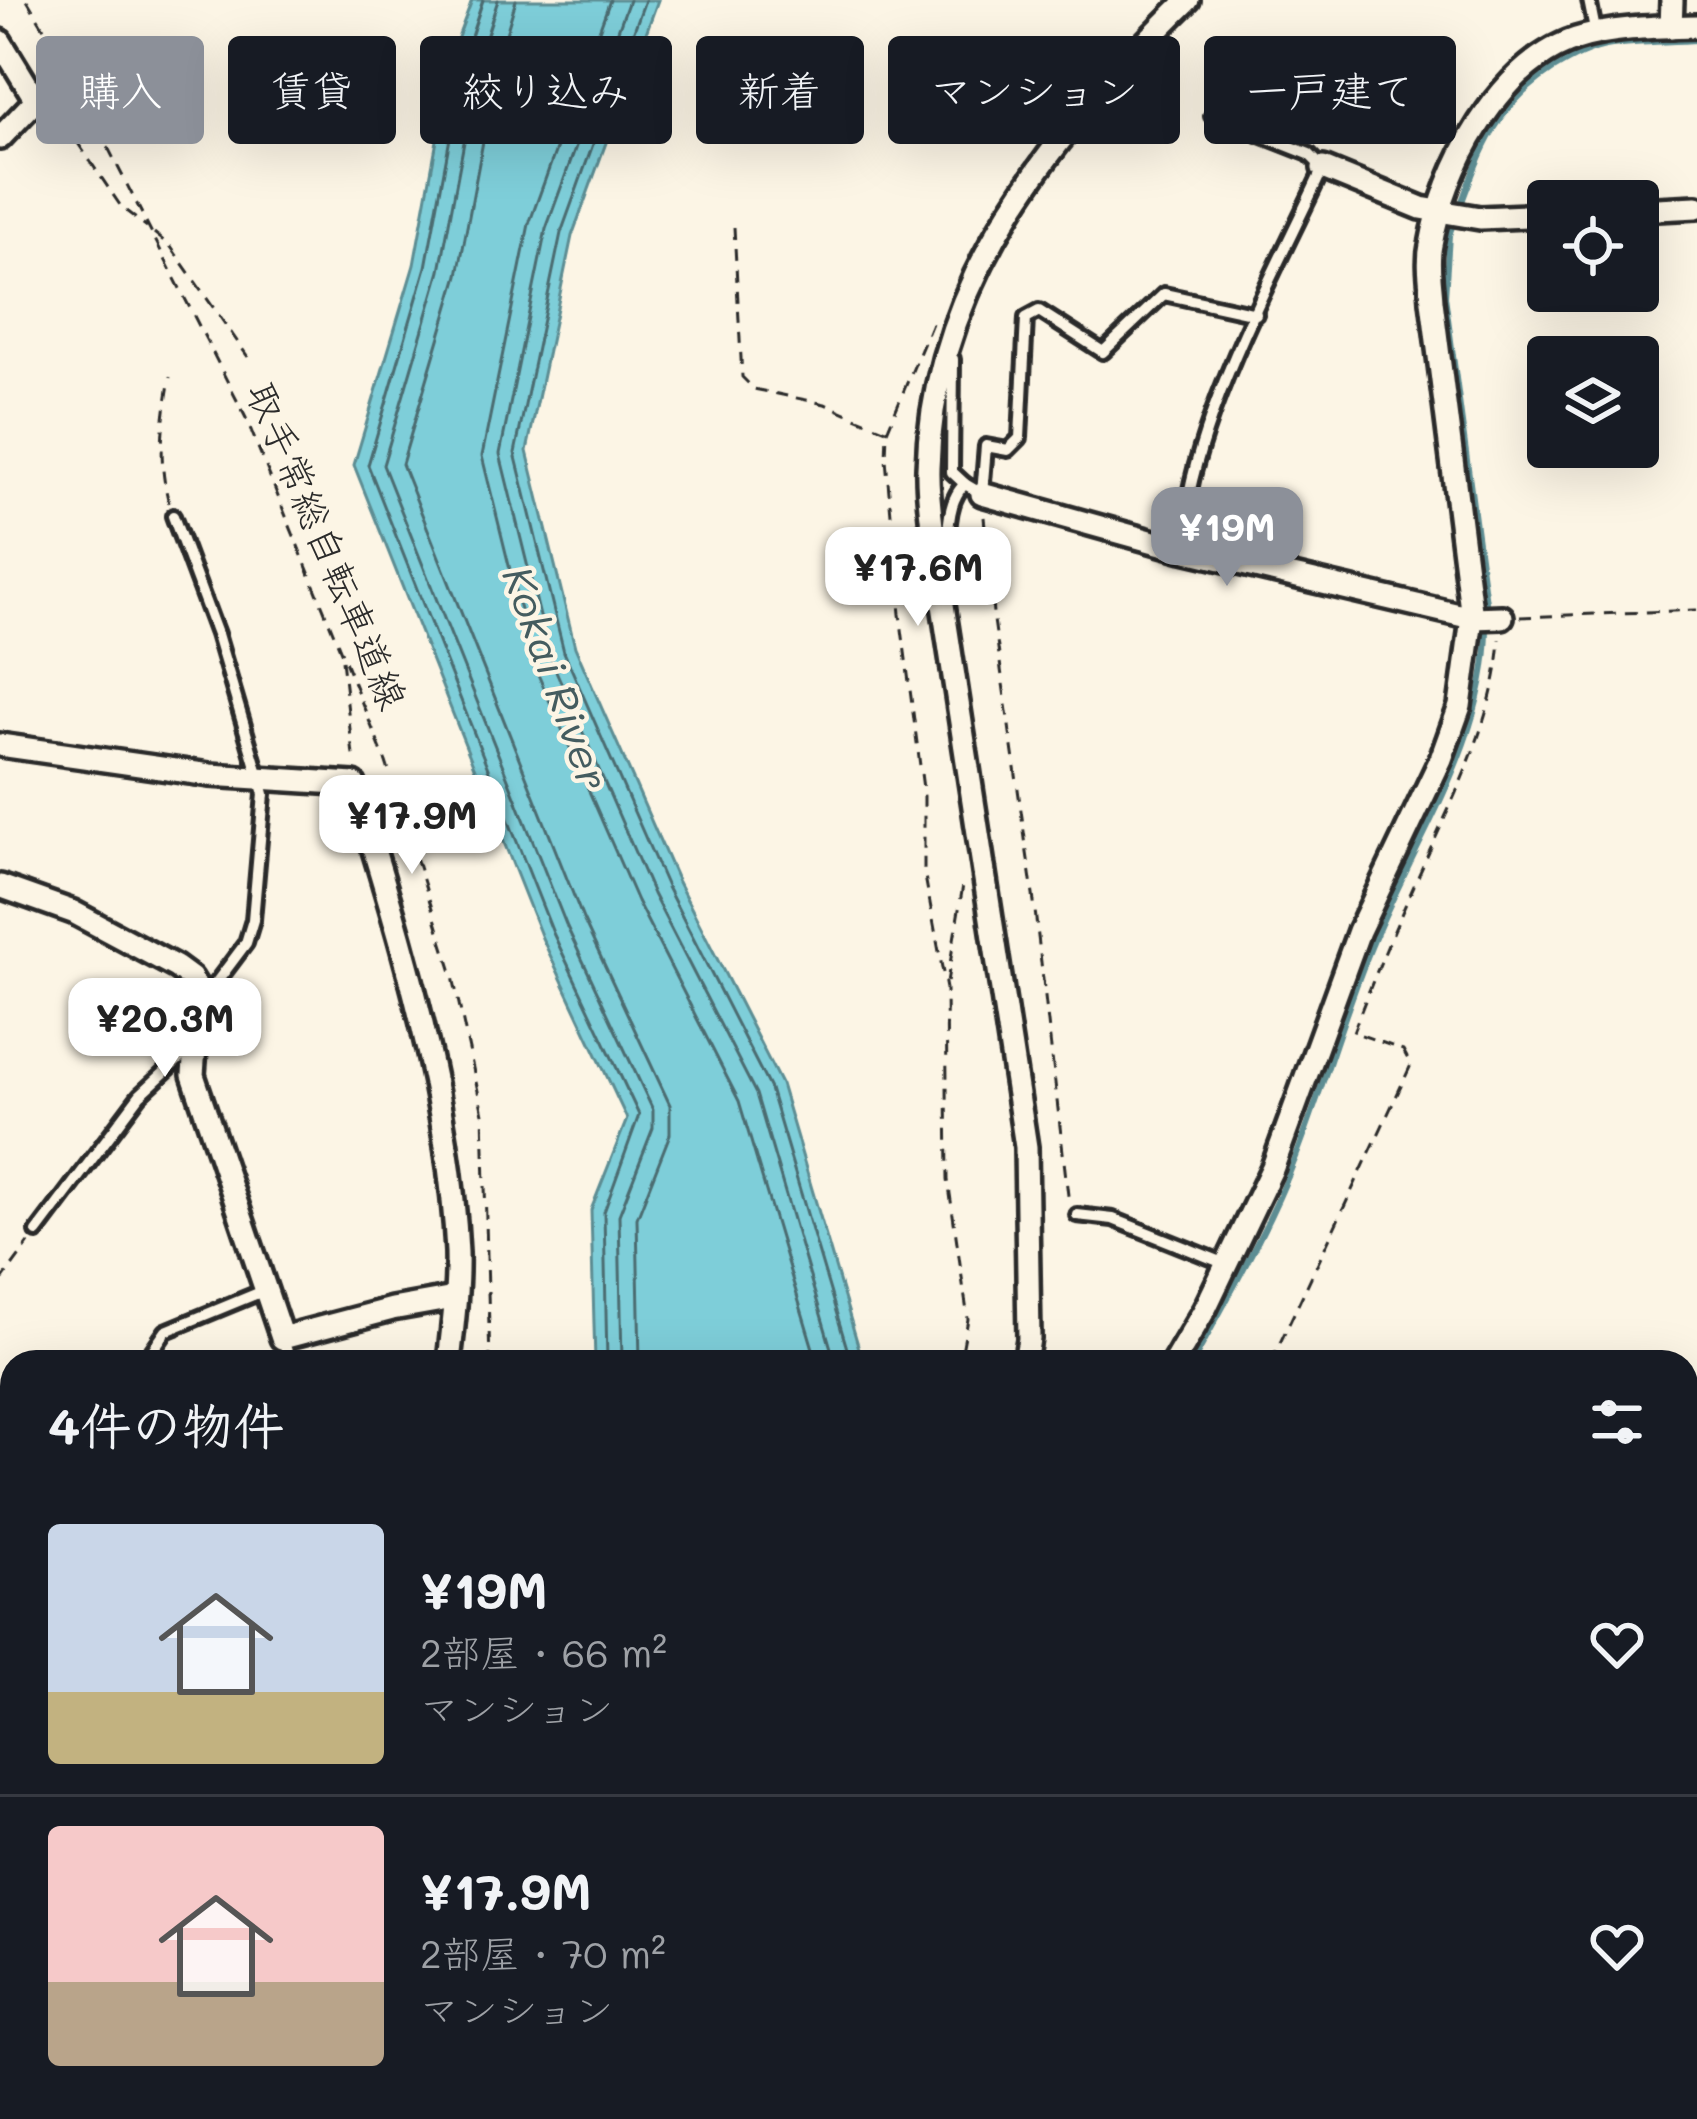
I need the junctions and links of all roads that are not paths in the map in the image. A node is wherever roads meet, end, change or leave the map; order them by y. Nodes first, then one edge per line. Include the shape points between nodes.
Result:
1 (1188, 0) edge
2 (1589, 0) edge
3 (1672, 0) edge
4 (1697, 26) edge
5 (1671, 27) junction
6 (1596, 34) junction
7 (0, 41) edge
8 (0, 138) edge
9 (1284, 144) edge
10 (1323, 168) junction
11 (1697, 207) edge
12 (1659, 209) edge
13 (1450, 213) junction
14 (1527, 216) edge
15 (1256, 314) junction
16 (956, 315) junction
17 (974, 489) junction
18 (173, 516) road end
19 (1183, 550) junction
20 (1488, 618) junction
21 (949, 644) junction
22 (0, 745) edge
23 (262, 779) junction
24 (0, 886) edge
25 (201, 1004) junction
26 (194, 1045) junction
27 (1077, 1215) road end
28 (37, 1232) road end
29 (1226, 1264) junction
30 (263, 1291) junction
31 (454, 1298) junction
32 (282, 1337) junction
33 (153, 1350) edge
34 (287, 1350) edge
35 (450, 1350) edge
36 (1027, 1350) edge
37 (1180, 1350) edge

1 - 16 street via 1071,125 981,259
2 - 6 lane
3 - 5 street
4 - 5 street
5 - 6 street
6 - 13 street via 1533,64 1490,105
7 - 8 street via 36,100
9 - 10 lane
10 - 13 street
10 - 15 lane
11 - 12 street
13 - 14 street
13 - 20 street via 1430,250 1432,301
15 - 17 lane via 1165,294 1103,352 1040,311 1026,318 1020,438 1008,450 986,446
15 - 19 lane via 1216,405 1183,519
16 - 17 lane via 952,472
16 - 21 street via 927,469
17 - 19 street
17 - 21 lane via 954,494 951,512
18 - 23 lane
19 - 20 street
20 - 29 street via 1441,760 1359,931 1293,1122
21 - 36 street via 1026,1147
22 - 23 street
23 - 25 lane via 247,943
23 - 31 street via 355,784 430,1067 452,1198
24 - 25 street via 73,912 176,967 200,991
25 - 26 street
26 - 28 lane via 140,1095
26 - 30 street via 194,1075
27 - 29 lane via 1113,1219
29 - 37 street
30 - 32 street
30 - 33 lane via 166,1331
31 - 32 street
31 - 35 street
32 - 34 lane

